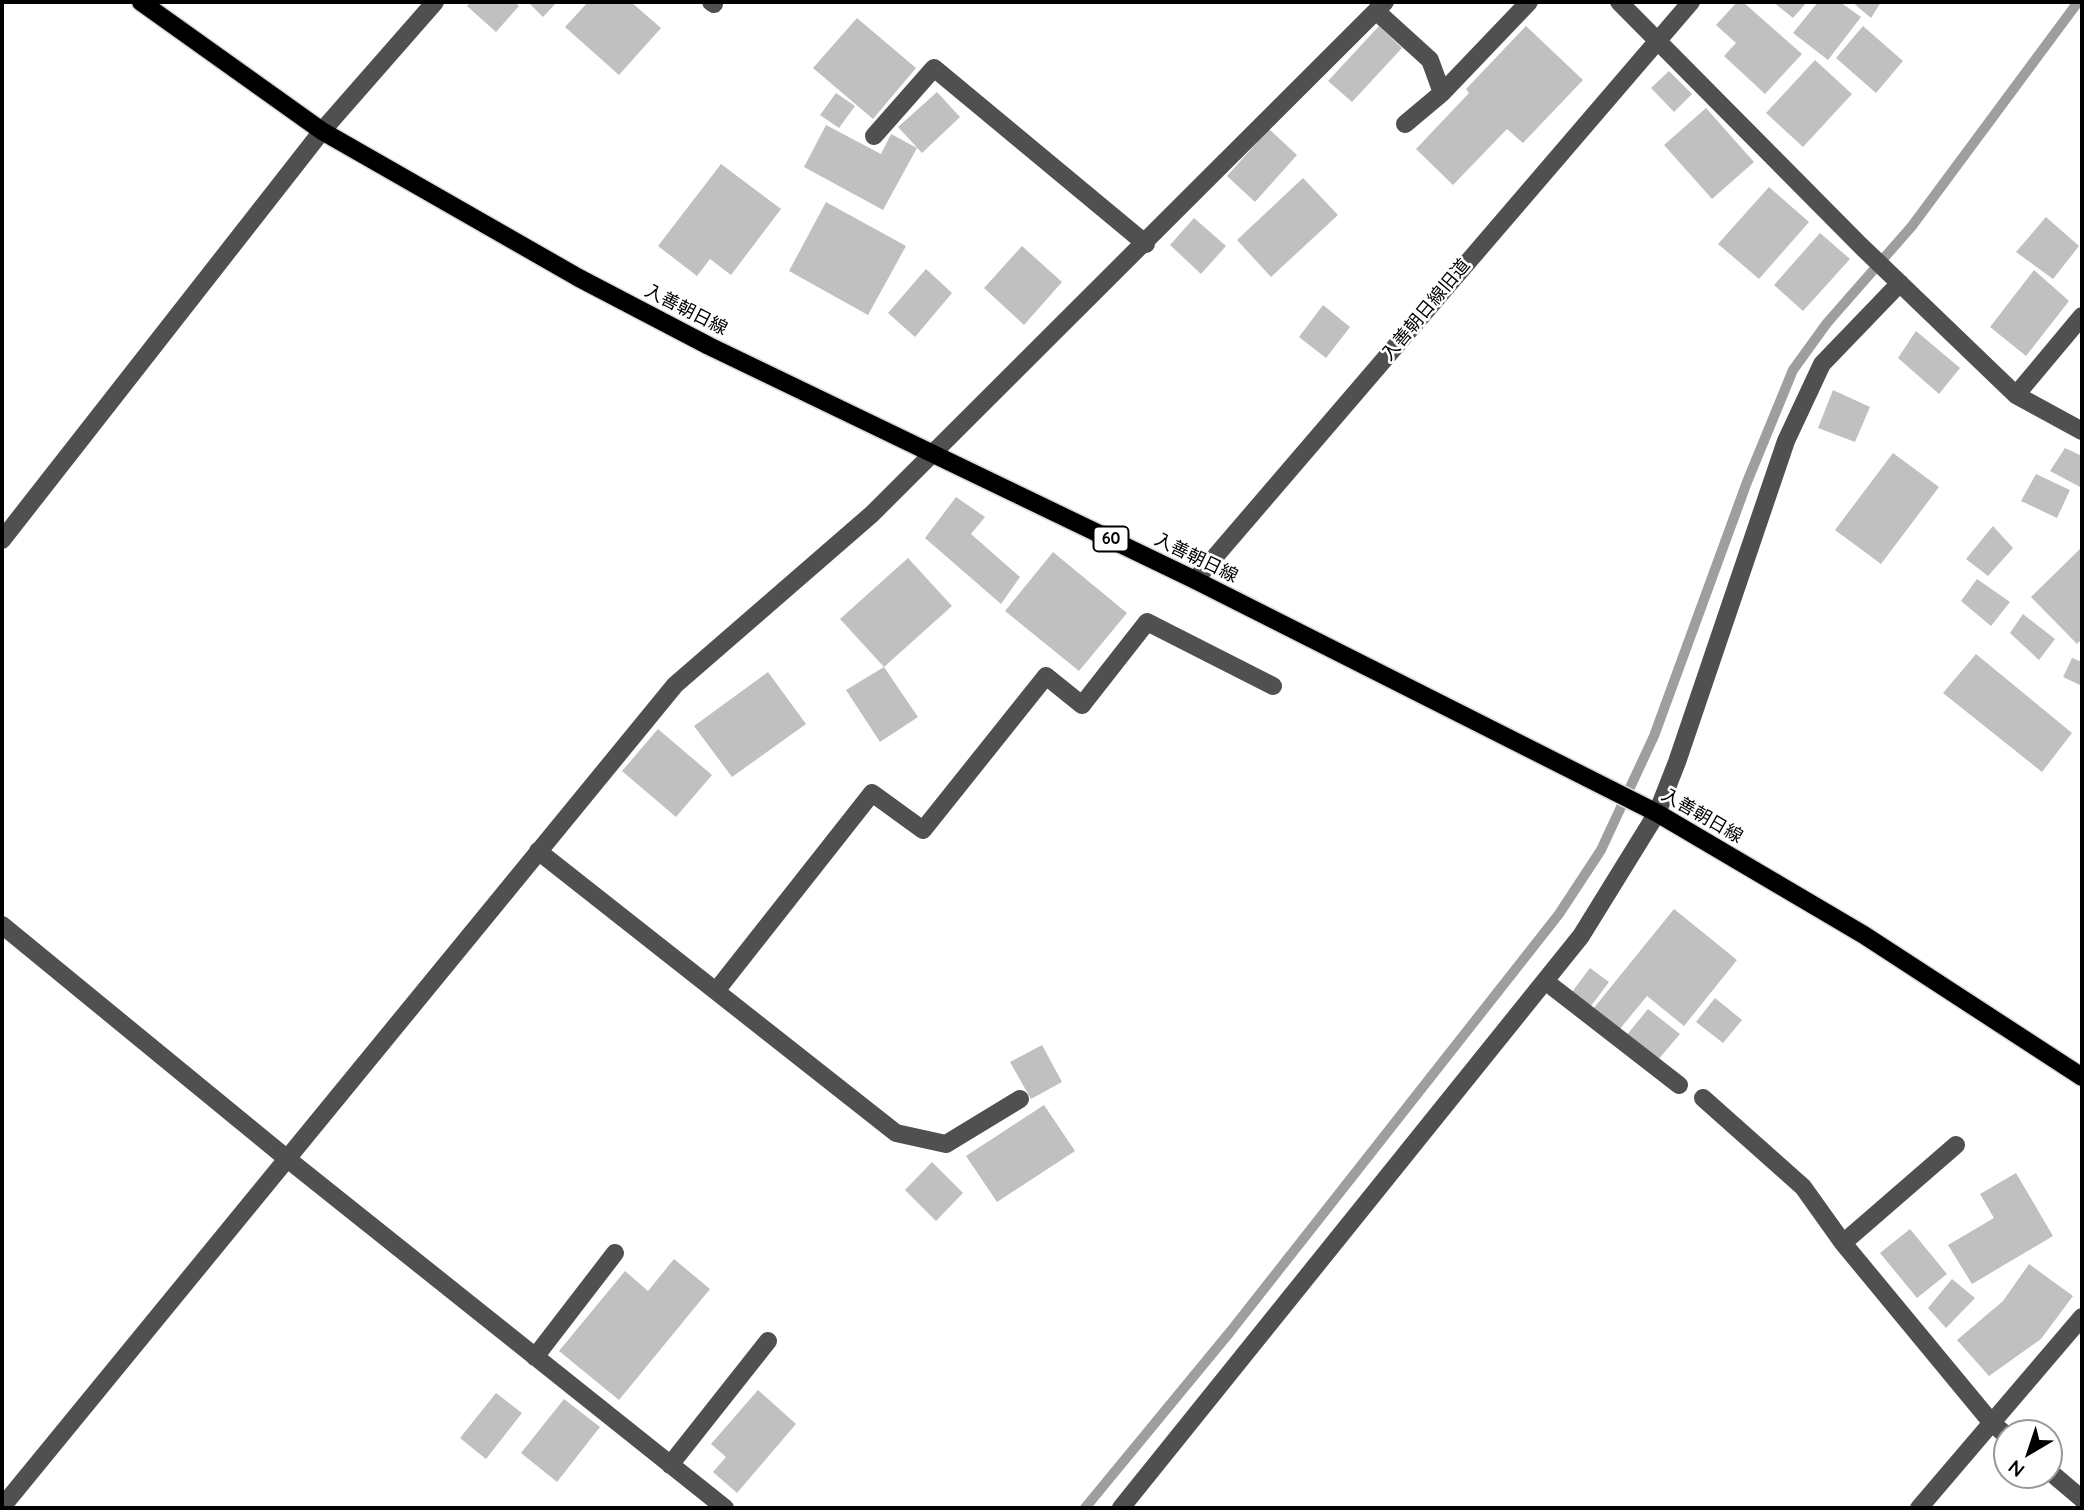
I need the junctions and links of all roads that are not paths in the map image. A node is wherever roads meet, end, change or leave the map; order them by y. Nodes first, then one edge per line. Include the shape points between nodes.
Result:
1 (141, 2) edge
2 (435, 2) edge
3 (1529, 2) edge
4 (1619, 2) edge
5 (1691, 2) edge
6 (1380, 6) edge
7 (1657, 39) junction
8 (1442, 93) junction
9 (1405, 124) dead end
10 (322, 131) junction
11 (874, 136) dead end
12 (1146, 244) junction
13 (1900, 283) junction
14 (2082, 316) edge
15 (2016, 395) junction
16 (2082, 431) edge
17 (935, 453) junction
18 (2, 540) edge
19 (1195, 580) junction
20 (1273, 686) dead end
21 (1657, 813) junction
22 (538, 851) junction
23 (2, 925) edge
24 (1545, 981) junction
25 (716, 991) junction
26 (2082, 1077) edge
27 (1679, 1085) dead end
28 (1703, 1098) dead end
29 (1020, 1099) dead end
30 (1956, 1145) dead end
31 (285, 1157) junction
32 (1843, 1243) junction
33 (615, 1253) dead end
34 (2082, 1317) edge
35 (768, 1341) dead end
36 (535, 1357) junction
37 (1991, 1422) junction
38 (670, 1465) junction
39 (2063, 1483) edge
40 (2082, 1499) edge
41 (2, 1507) edge
42 (725, 1508) edge
43 (1121, 1508) edge
44 (1919, 1508) edge

1 - 10 main road, 入善朝日線 / 60
2 - 10 street
3 - 8 street
4 - 7 street
5 - 7 street, 入善朝日線旧道
6 - 8 street via 1430,60
6 - 12 street
7 - 13 street
7 - 19 street, 入善朝日線旧道
8 - 9 street
10 - 17 main road, 入善朝日線 / 60 via 590,284
10 - 18 street
11 - 12 street via 934,68
12 - 17 street
13 - 15 street
13 - 21 street via 1822,364 1786,441
14 - 15 street
15 - 16 street
17 - 19 main road, 入善朝日線 / 60
17 - 22 street via 872,514 675,685
19 - 21 main road, 入善朝日線 / 60
20 - 25 street via 1147,622 1082,705 1046,676 923,830 872,793
21 - 24 street via 1581,936
21 - 26 main road, 入善朝日線 / 60 via 1864,934
22 - 25 street
22 - 31 street
23 - 31 street
24 - 27 street
24 - 43 street
25 - 29 street via 896,1133 946,1144
28 - 32 street via 1802,1187
30 - 32 street
31 - 36 street
31 - 41 street
32 - 37 street
33 - 36 street
34 - 37 street
35 - 38 street
36 - 38 street
37 - 44 street
38 - 42 street
39 - 40 street

